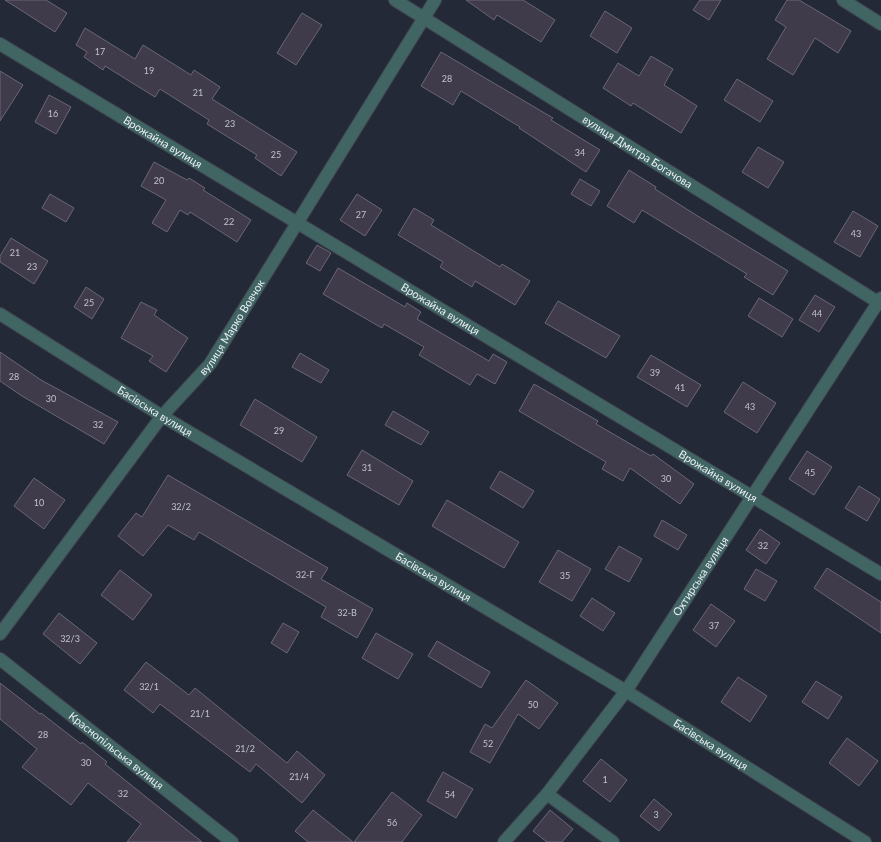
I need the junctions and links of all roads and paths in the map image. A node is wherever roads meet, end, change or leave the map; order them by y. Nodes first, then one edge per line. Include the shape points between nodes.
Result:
1 (395, 0) edge
2 (435, 0) edge
3 (843, 0) edge
4 (424, 18) junction
5 (881, 24) edge
6 (0, 44) edge
7 (297, 224) junction
8 (880, 301) edge
9 (0, 314) edge
10 (162, 416) junction
11 (751, 497) junction
12 (881, 574) edge
13 (0, 634) edge
14 (0, 659) edge
15 (626, 691) junction
16 (547, 794) junction
17 (232, 842) edge
18 (504, 842) edge
19 (613, 842) edge
20 (865, 842) edge

1 - 4 street, вулиця Дмитра Богачова
2 - 4 street, вулиця Марко Вовчок
3 - 5 street
4 - 7 street, вулиця Марко Вовчок
4 - 8 street, вулиця Дмитра Богачова
6 - 7 street, Врожайна вулиця
7 - 10 street, вулиця Марко Вовчок via 210,364
7 - 11 street, Врожайна вулиця
8 - 11 street, Охтирська вулиця
9 - 10 street, Басівська вулиця
10 - 13 street, вулиця Марко Вовчок
10 - 15 street, Басівська вулиця
11 - 12 street, Врожайна вулиця
11 - 15 street, Охтирська вулиця
14 - 17 street, Краснопільська вулиця
15 - 16 street, Охтирська вулиця
15 - 20 street, Басівська вулиця
16 - 18 street, Охтирська вулиця
16 - 19 street

